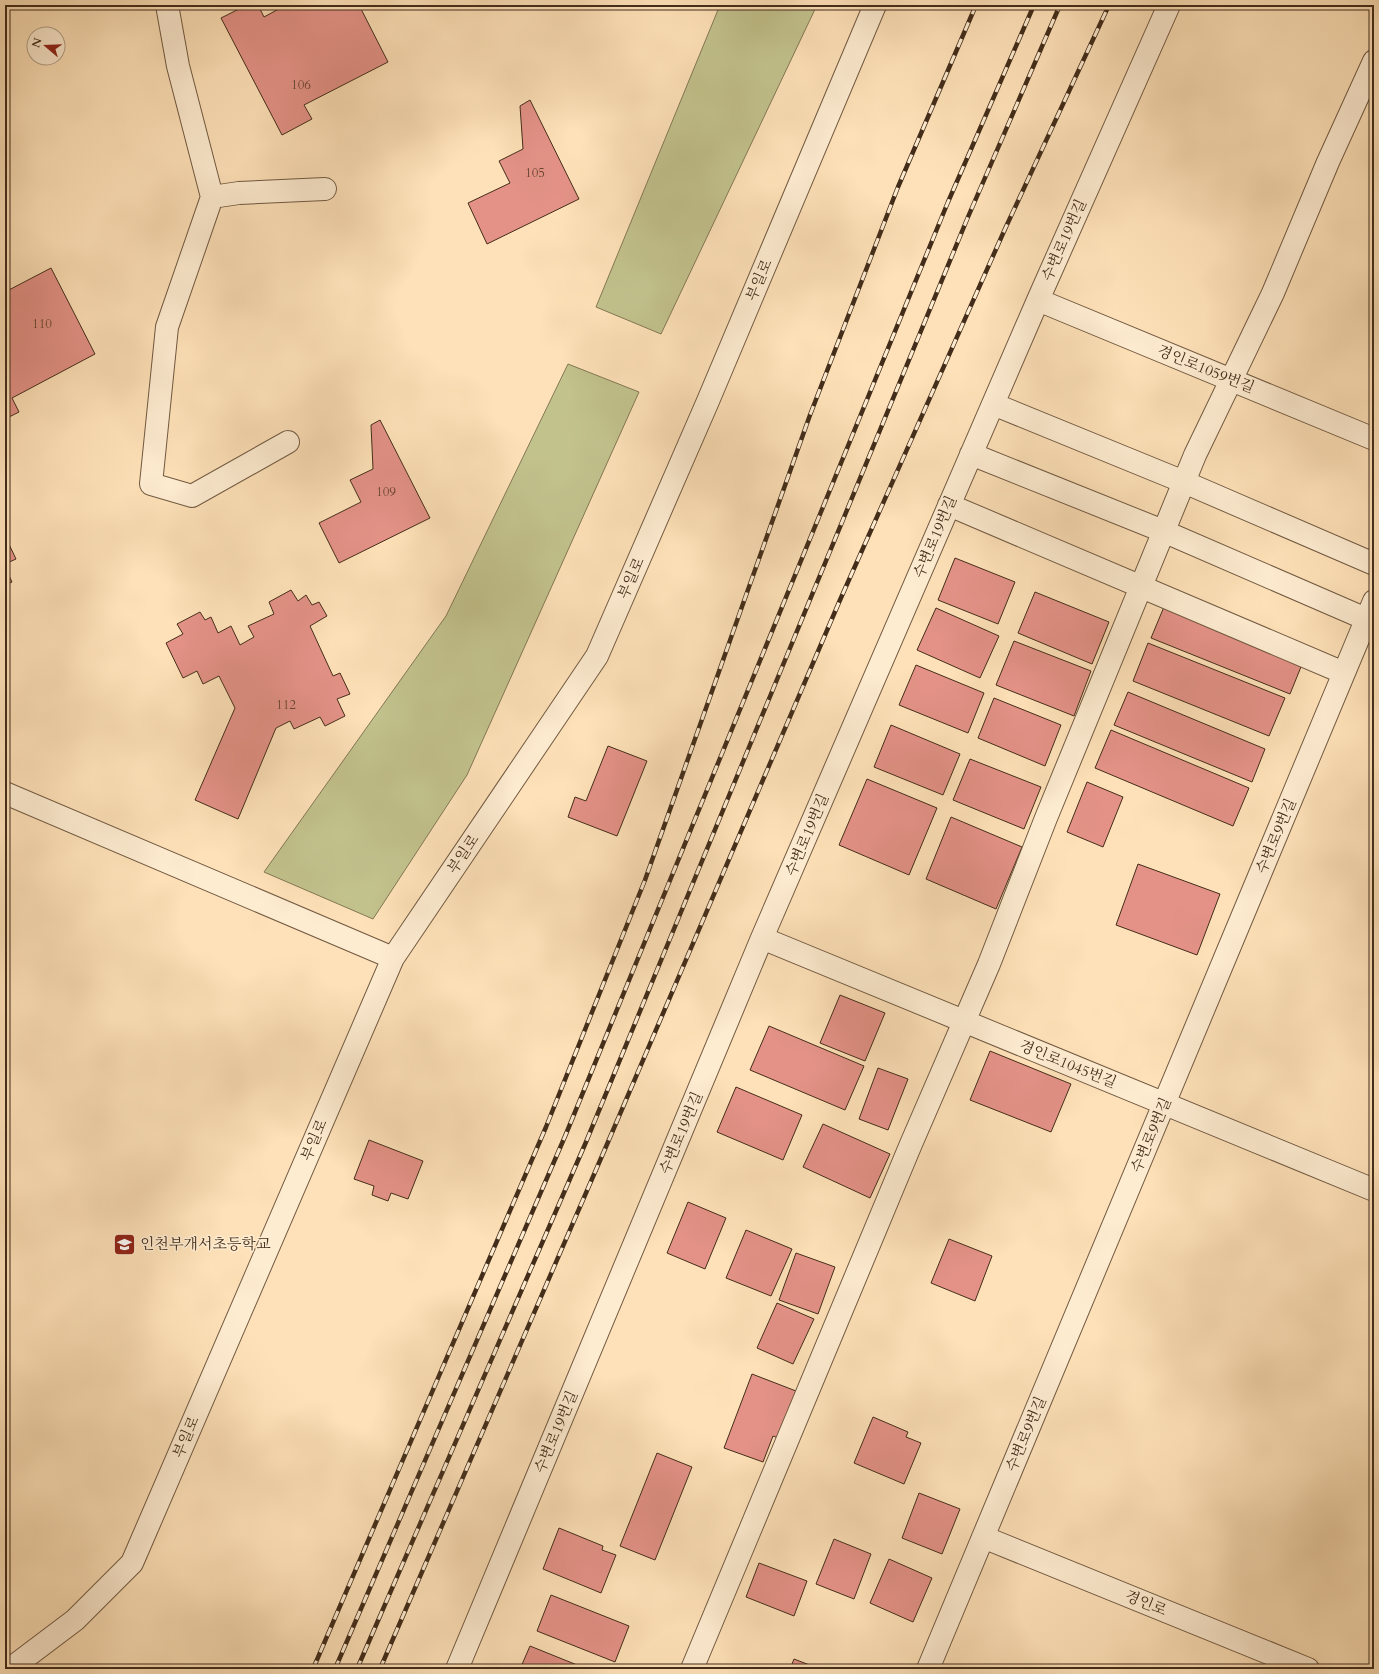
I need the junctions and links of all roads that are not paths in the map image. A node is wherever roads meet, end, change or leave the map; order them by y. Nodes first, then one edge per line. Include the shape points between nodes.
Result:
1 (167, 5) edge
2 (875, 5) edge
3 (1169, 5) edge
4 (1374, 60) edge
5 (325, 189) dead end
6 (212, 197) junction
7 (1038, 300) junction
8 (1231, 380) junction
9 (992, 404) junction
10 (1374, 439) edge
11 (288, 442) dead end
12 (971, 454) junction
13 (1184, 482) junction
14 (949, 505) junction
15 (1163, 531) junction
16 (1374, 564) edge
17 (1141, 586) junction
18 (1370, 610) edge
19 (1344, 673) junction
20 (5, 793) edge
21 (762, 938) junction
22 (393, 958) junction
23 (964, 1021) junction
24 (1164, 1104) junction
25 (1374, 1190) edge
26 (983, 1537) junction
27 (10, 1669) edge
28 (457, 1669) edge
29 (692, 1669) edge
30 (928, 1669) edge
31 (1308, 1669) edge

1 - 6 street via 178,66
2 - 22 street, 부일로 via 597,656
3 - 7 street, 수변로19번길
4 - 8 street via 1273,293
5 - 6 street via 239,193
6 - 11 street via 166,327 151,484 192,496
7 - 8 street, 경인로1059번길
7 - 9 street, 수변로19번길
8 - 10 street, 경인로1059번길
8 - 13 street
9 - 12 street, 수변로19번길
9 - 13 street
12 - 14 street, 수변로19번길
12 - 15 street
13 - 15 street
13 - 16 street
14 - 17 street
14 - 21 street, 수변로19번길
15 - 17 street
15 - 18 street
17 - 19 street
17 - 23 street
18 - 19 street, 수변로9번길
19 - 24 street, 수변로9번길
20 - 22 street
21 - 23 street, 경인로1045번길
21 - 28 street, 수변로19번길
22 - 27 street, 부일로 via 132,1563 75,1620
23 - 24 street, 경인로1045번길
23 - 29 street
24 - 25 street, 경인로1045번길
24 - 26 street, 수변로9번길
26 - 30 street, 수변로9번길
26 - 31 street, 경인로

